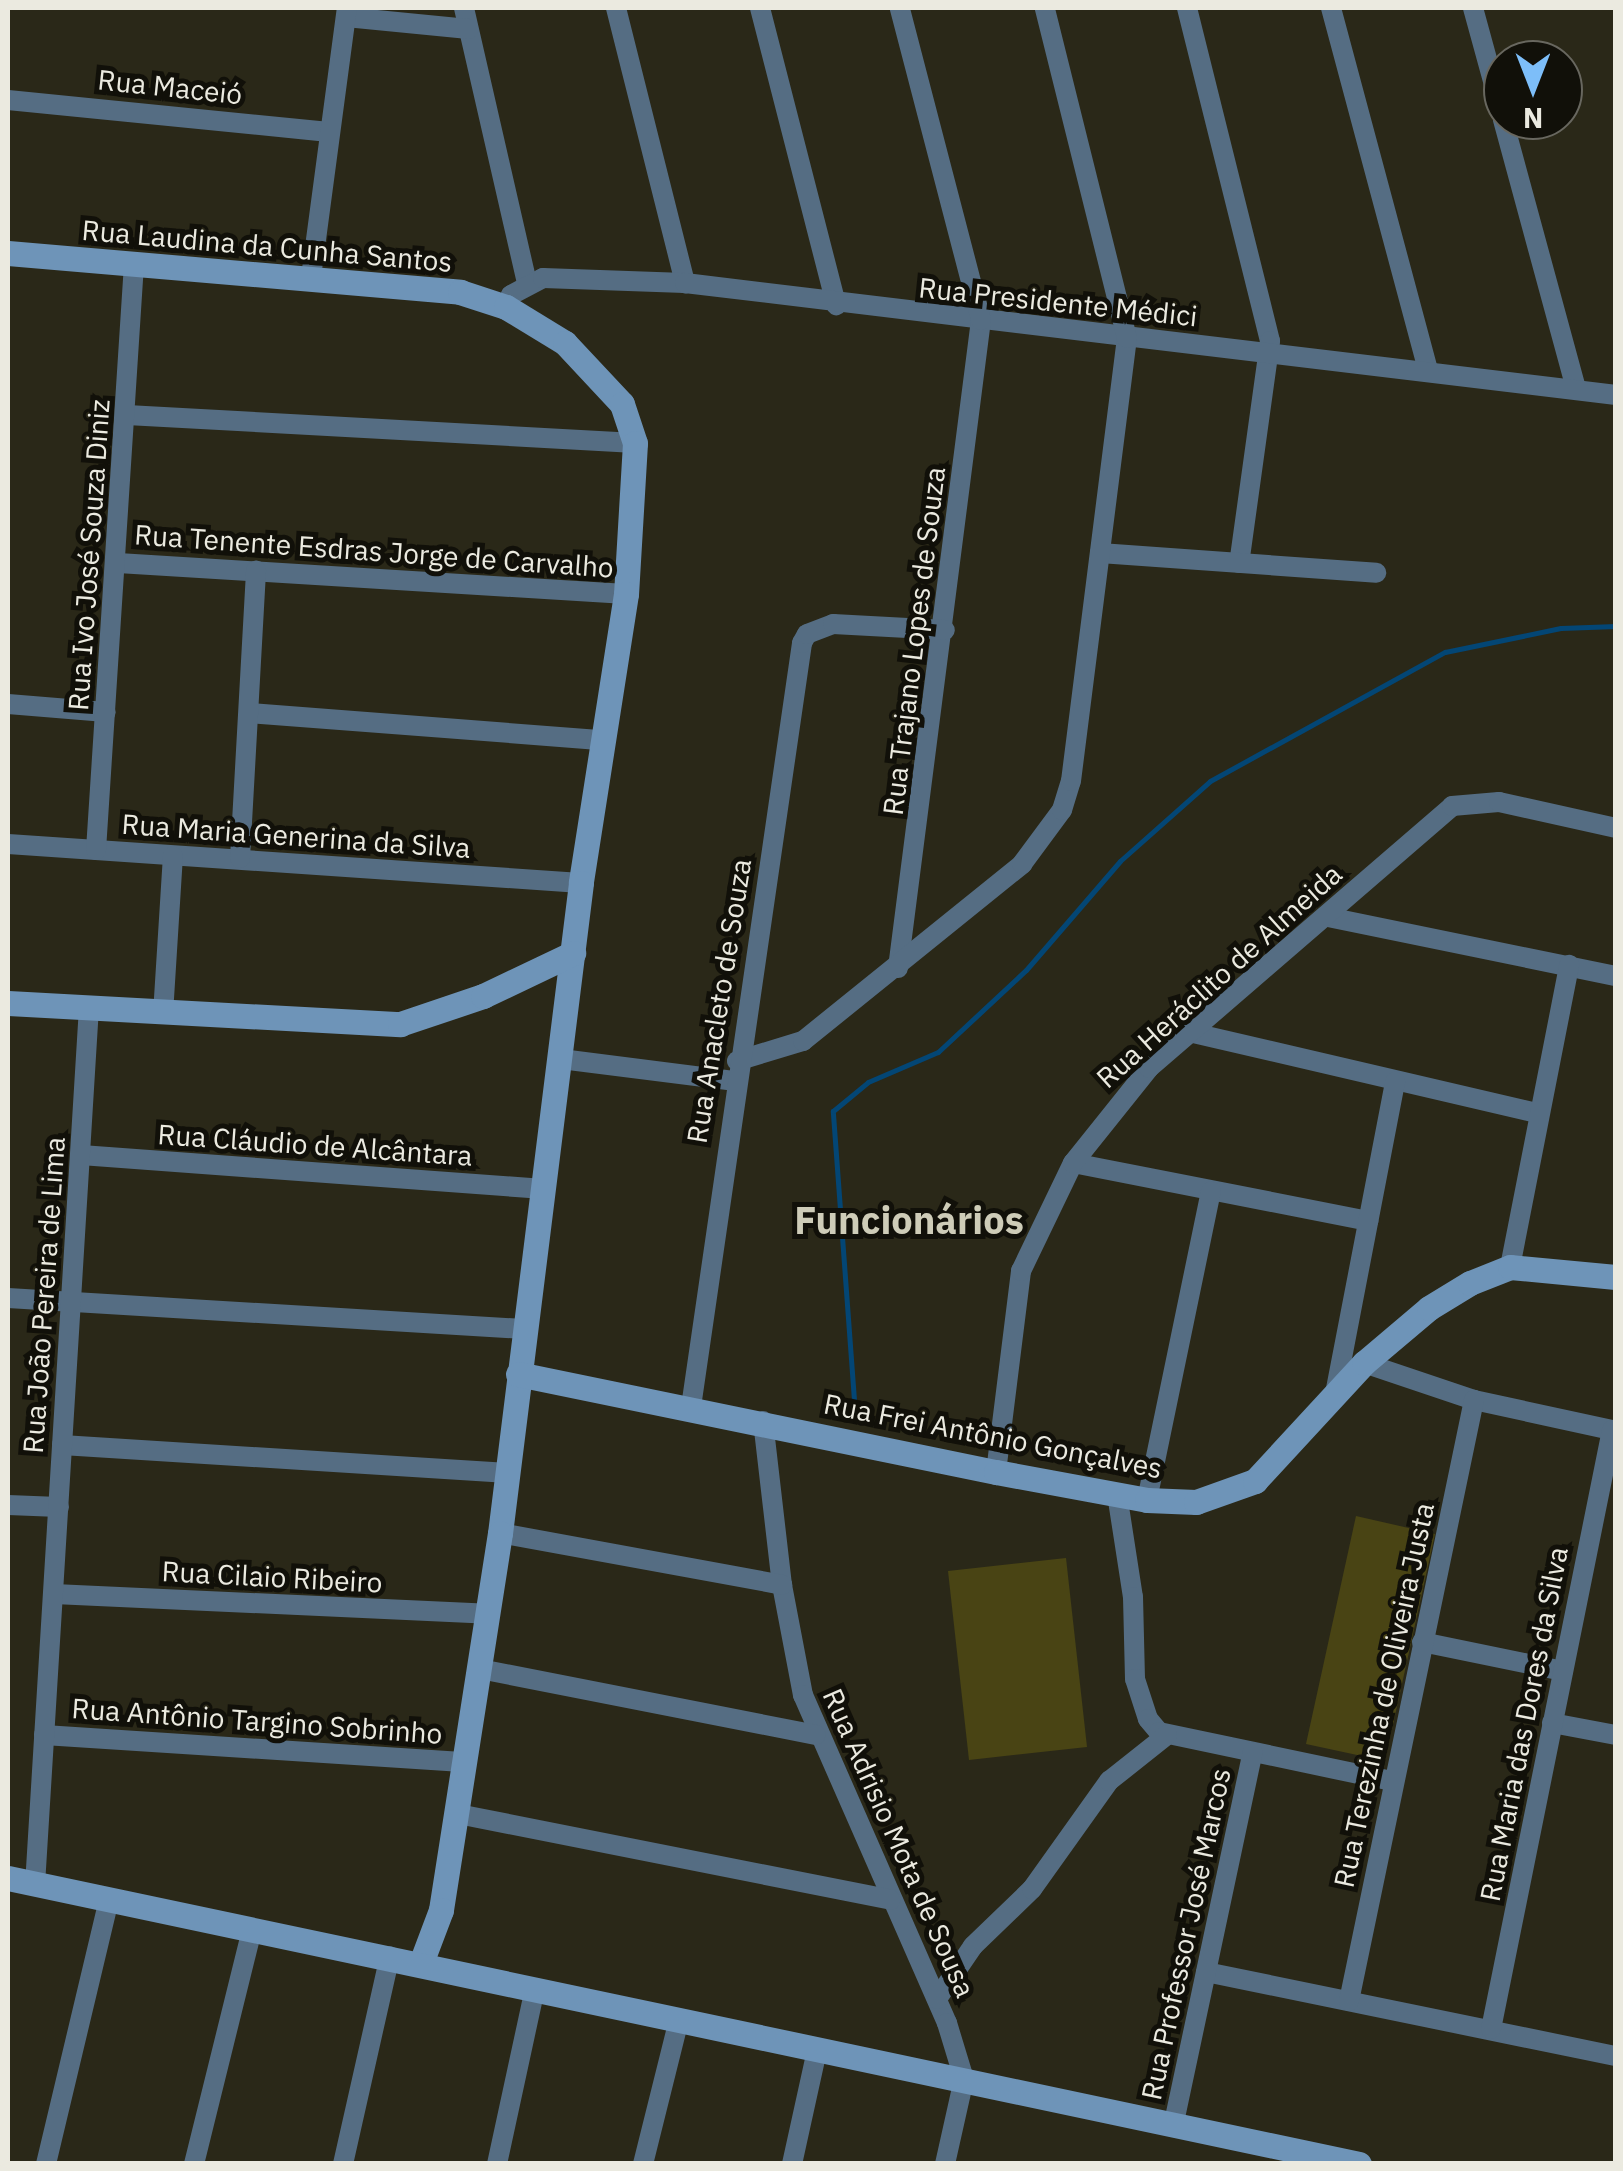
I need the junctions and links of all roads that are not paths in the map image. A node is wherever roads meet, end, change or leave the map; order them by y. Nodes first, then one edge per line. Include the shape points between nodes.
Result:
1 (464, 8) edge
2 (616, 8) edge
3 (760, 8) edge
4 (900, 8) edge
5 (1045, 8) edge
6 (1187, 8) edge
7 (1332, 8) edge
8 (1473, 8) edge
9 (347, 12) edge
10 (468, 29) junction
11 (1483, 45) edge
12 (8, 100) edge
13 (326, 132) junction
14 (1509, 140) edge
15 (8, 253) edge
16 (134, 264) junction
17 (311, 277) junction
18 (686, 283) junction
19 (526, 284) junction
20 (836, 305) junction
21 (506, 308) junction
22 (982, 320) junction
23 (1127, 338) junction
24 (1270, 353) junction
25 (1428, 370) junction
26 (1576, 389) junction
27 (1616, 394) edge
28 (127, 415) junction
29 (634, 443) junction
30 (1100, 553) junction
31 (118, 562) junction
32 (1238, 562) junction
33 (256, 570) junction
34 (1376, 573) dead end
35 (626, 594) junction
36 (945, 630) junction
37 (8, 704) edge
38 (106, 712) junction
39 (249, 713) junction
40 (602, 740) junction
41 (1616, 828) edge
42 (8, 844) edge
43 (96, 850) junction
44 (173, 856) junction
45 (240, 858) junction
46 (582, 883) junction
47 (1328, 917) junction
48 (573, 953) junction
49 (1569, 965) junction
50 (898, 968) junction
51 (1616, 976) edge
52 (8, 1003) edge
53 (89, 1008) junction
54 (163, 1014) junction
55 (1189, 1032) junction
56 (561, 1059) junction
57 (736, 1071) junction
58 (1395, 1082) junction
59 (1537, 1113) junction
60 (81, 1155) junction
61 (1073, 1163) junction
62 (544, 1189) junction
63 (1212, 1192) junction
64 (1368, 1221) junction
65 (1510, 1267) junction
66 (1616, 1277) edge
67 (8, 1298) edge
68 (72, 1301) junction
69 (524, 1328) junction
70 (1364, 1363) junction
71 (518, 1374) junction
72 (1334, 1400) junction
73 (1474, 1400) junction
74 (691, 1407) junction
75 (763, 1422) junction
76 (1614, 1430) edge
77 (62, 1445) junction
78 (996, 1472) junction
79 (508, 1473) junction
80 (1118, 1494) junction
81 (1147, 1500) junction
82 (8, 1505) edge
83 (58, 1507) junction
84 (500, 1532) junction
85 (782, 1585) junction
86 (54, 1594) junction
87 (488, 1614) junction
88 (1422, 1642) junction
89 (480, 1670) junction
90 (1563, 1671) junction
91 (1552, 1724) junction
92 (44, 1735) junction
93 (816, 1735) junction
94 (1616, 1735) edge
95 (1167, 1736) junction
96 (1253, 1752) junction
97 (466, 1762) junction
98 (1392, 1780) junction
99 (458, 1814) junction
100 (8, 1878) edge
101 (35, 1884) junction
102 (110, 1900) junction
103 (891, 1900) junction
104 (252, 1930) junction
105 (390, 1956) junction
106 (421, 1963) junction
107 (1206, 1972) junction
108 (535, 1988) junction
109 (937, 1999) junction
110 (1349, 2001) junction
111 (678, 2020) junction
112 (1491, 2030) junction
113 (817, 2050) junction
114 (1616, 2056) edge
115 (964, 2080) junction
116 (1173, 2127) junction
117 (46, 2164) edge
118 (194, 2164) edge
119 (342, 2164) edge
120 (498, 2164) edge
121 (644, 2164) edge
122 (792, 2164) edge
123 (945, 2164) edge
124 (1359, 2164) edge

1 - 10 street
2 - 18 street
3 - 20 street
4 - 22 street
5 - 23 street
6 - 24 street
7 - 25 street
8 - 11 street
9 - 10 street
9 - 13 street
10 - 19 street
12 - 13 street, Rua Maceió
13 - 17 street
14 - 26 street
15 - 16 street, Rua Laudina da Cunha Santos
16 - 17 street, Rua Laudina da Cunha Santos
16 - 28 street, Rua Ivo José Souza Diniz
17 - 21 street, Rua Laudina da Cunha Santos via 460,292
18 - 19 street, Rua Presidente Médici via 566,275
18 - 20 street, Rua Presidente Médici
19 - 21 street
20 - 22 street, Rua Presidente Médici
21 - 29 street, Rua Laudina da Cunha Santos via 565,343 602,377 622,404
22 - 23 street, Rua Presidente Médici
22 - 36 street, Rua Trajano Lopes de Souza
23 - 24 street, Rua Presidente Médici
23 - 30 street
24 - 25 street, Rua Presidente Médici
24 - 32 street
25 - 26 street, Rua Presidente Médici
26 - 27 street, Rua Presidente Médici
28 - 29 street
28 - 31 street, Rua Ivo José Souza Diniz
29 - 35 street
30 - 32 street
30 - 50 street via 1062,810 1022,864
31 - 33 street, Rua Tenente Esdras Jorge de Carvalho
31 - 38 street, Rua Ivo José Souza Diniz
32 - 34 street
33 - 35 street, Rua Tenente Esdras Jorge de Carvalho
33 - 39 street
35 - 40 street
36 - 50 street, Rua Trajano Lopes de Souza
36 - 57 street, Rua Anacleto de Souza via 834,624 807,634
37 - 38 street
38 - 43 street, Rua Ivo José Souza Diniz
39 - 40 street
39 - 45 street
40 - 46 street
41 - 47 street, Rua Heráclito de Almeida via 1481,800 1452,806
42 - 43 street, Rua Maria Generina da Silva
43 - 44 street, Rua Maria Generina da Silva
44 - 45 street, Rua Maria Generina da Silva
44 - 54 street
45 - 46 street, Rua Maria Generina da Silva
46 - 48 street
47 - 49 street
47 - 55 street, Rua Heráclito de Almeida
48 - 54 street via 484,996 400,1024
48 - 56 street
49 - 51 street
49 - 59 street
50 - 57 street via 804,1042
52 - 53 street
53 - 54 street
53 - 60 street, Rua João Pereira de Lima
55 - 58 street
55 - 61 street, Rua Heráclito de Almeida via 1107,1112
56 - 57 street
56 - 62 street
57 - 74 street, Rua Anacleto de Souza
58 - 59 street
58 - 64 street
59 - 65 street
60 - 62 street, Rua Cláudio de Alcântara
60 - 68 street, Rua João Pereira de Lima
61 - 63 street
61 - 78 street, Rua Heráclito de Almeida via 1020,1271
62 - 69 street
63 - 64 street
63 - 81 street
64 - 72 street
65 - 66 street
65 - 70 street, Rua Frei Antônio Gonçalves via 1428,1308
67 - 68 street
68 - 69 street
68 - 77 street, Rua João Pereira de Lima
69 - 71 street
70 - 72 street, Rua Frei Antônio Gonçalves
70 - 73 street
71 - 74 street, Rua Frei Antônio Gonçalves
71 - 79 street
72 - 81 street, Rua Frei Antônio Gonçalves via 1255,1481 1231,1494 1196,1502
73 - 76 street
73 - 88 street, Rua Terezinha de Oliveira Justa
74 - 75 street, Rua Frei Antônio Gonçalves
75 - 78 street, Rua Frei Antônio Gonçalves
75 - 85 street, Rua Adrisio Mota de Sousa
76 - 90 street, Rua Maria das Dores da Silva
77 - 79 street
77 - 83 street, Rua João Pereira de Lima
78 - 80 street, Rua Frei Antônio Gonçalves
79 - 84 street
80 - 81 street, Rua Frei Antônio Gonçalves
80 - 95 street via 1133,1596 1135,1679 1148,1720
82 - 83 street
83 - 86 street, Rua João Pereira de Lima
84 - 85 street
84 - 87 street
85 - 93 street, Rua Adrisio Mota de Sousa
86 - 87 street, Rua Cilaio Ribeiro
86 - 92 street, Rua João Pereira de Lima
87 - 89 street
88 - 90 street
88 - 98 street, Rua Terezinha de Oliveira Justa
89 - 93 street
89 - 97 street
90 - 91 street, Rua Maria das Dores da Silva
91 - 94 street
91 - 112 street, Rua Maria das Dores da Silva
92 - 97 street, Rua Antônio Targino Sobrinho
92 - 101 street, Rua João Pereira de Lima
93 - 103 street, Rua Adrisio Mota de Sousa
95 - 96 street
95 - 109 street via 1109,1781 1032,1888 973,1946
96 - 98 street
96 - 107 street, Rua Professor José Marcos
97 - 99 street
98 - 110 street, Rua Terezinha de Oliveira Justa
99 - 103 street
99 - 106 street via 441,1910
100 - 101 street
101 - 102 street
102 - 104 street
102 - 117 street
103 - 109 street, Rua Adrisio Mota de Sousa
104 - 105 street
104 - 118 street
105 - 106 street
105 - 119 street
106 - 108 street
107 - 110 street
107 - 116 street, Rua Professor José Marcos
108 - 111 street
108 - 120 street
109 - 115 street, Rua Adrisio Mota de Sousa
110 - 112 street
111 - 113 street
111 - 121 street
112 - 114 street
113 - 115 street
113 - 122 street
115 - 116 street
115 - 123 street
116 - 124 street

